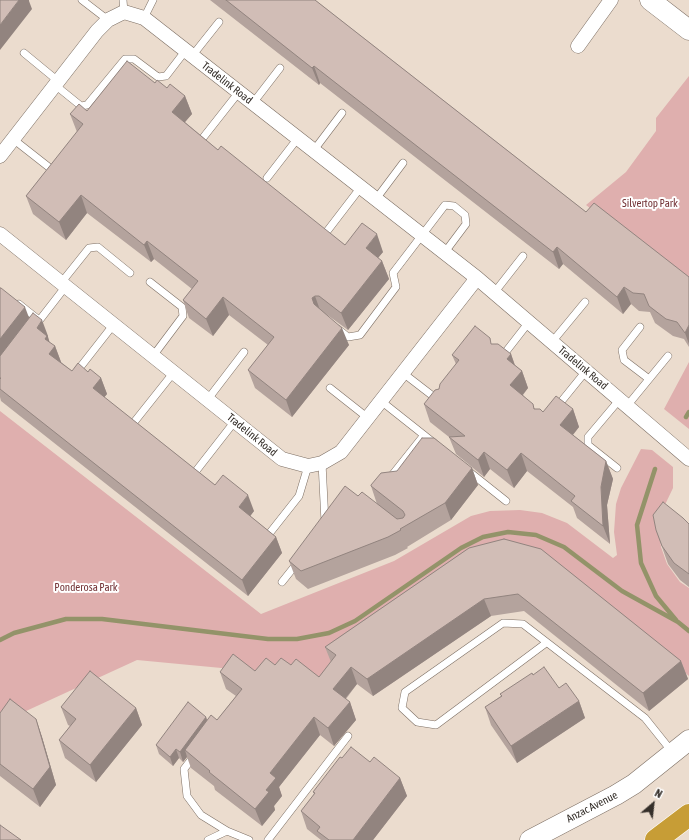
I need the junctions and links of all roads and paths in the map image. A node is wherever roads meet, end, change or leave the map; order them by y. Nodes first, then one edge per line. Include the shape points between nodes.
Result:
1 (82, 0) edge
2 (153, 0) edge
3 (611, 0) edge
4 (650, 0) edge
5 (124, 6) edge
6 (144, 18) junction
7 (108, 20) junction
8 (219, 22) dead end
9 (689, 30) edge
10 (578, 46) dead end
11 (24, 53) dead end
12 (189, 53) junction
13 (280, 68) dead end
14 (57, 83) junction
15 (239, 92) junction
16 (253, 103) junction
17 (342, 113) dead end
18 (298, 138) junction
19 (13, 139) junction
20 (202, 139) edge
21 (314, 150) junction
22 (0, 156) edge
23 (403, 163) dead end
24 (55, 172) edge
25 (267, 178) dead end
26 (361, 187) junction
27 (376, 199) junction
28 (328, 230) edge
29 (0, 234) edge
30 (422, 235) junction
31 (444, 252) junction
32 (523, 256) dead end
33 (130, 273) dead end
34 (477, 278) junction
35 (150, 282) dead end
36 (64, 285) junction
37 (494, 293) junction
38 (13, 299) edge
39 (585, 302) dead end
40 (39, 320) junction
41 (329, 322) edge
42 (529, 322) junction
43 (114, 324) junction
44 (640, 327) dead end
45 (31, 331) edge
46 (552, 342) junction
47 (244, 352) dead end
48 (153, 356) junction
49 (668, 356) dead end
50 (501, 358) edge
51 (78, 370) edge
52 (586, 371) junction
53 (174, 372) junction
54 (403, 373) junction
55 (649, 379) junction
56 (330, 388) dead end
57 (208, 399) junction
58 (381, 401) junction
59 (442, 403) edge
60 (623, 403) junction
61 (554, 412) edge
62 (368, 418) junction
63 (135, 421) edge
64 (235, 421) junction
65 (424, 435) junction
66 (441, 449) edge
67 (689, 459) edge
68 (322, 463) junction
69 (459, 463) edge
70 (308, 466) junction
71 (617, 468) dead end
72 (196, 470) edge
73 (382, 488) edge
74 (506, 501) dead end
75 (321, 530) edge
76 (269, 534) edge
77 (304, 554) edge
78 (282, 582) dead end
79 (546, 643) junction
80 (348, 736) dead end
81 (689, 740) edge
82 (197, 750) edge
83 (673, 753) junction
84 (689, 815) edge
85 (227, 831) junction
86 (208, 840) edge
87 (249, 840) edge
88 (268, 840) edge
89 (530, 840) edge
90 (656, 840) edge

1 - 7 lane
2 - 6 lane
3 - 10 street
4 - 9 main road
5 - 6 street, Tradelink Road
5 - 7 street, Tradelink Road
6 - 12 street, Tradelink Road
7 - 14 street, Tradelink Road
8 - 12 lane
11 - 14 lane
12 - 14 lane via 166,76 158,77 134,59 125,59 88,105 81,106
12 - 15 street, Tradelink Road
13 - 16 lane
14 - 19 street, Tradelink Road
15 - 16 street, Tradelink Road
15 - 20 lane
16 - 18 street, Tradelink Road
17 - 21 lane
18 - 21 street, Tradelink Road
18 - 25 lane
19 - 22 street, Tradelink Road
19 - 24 lane
21 - 26 street, Tradelink Road
23 - 27 lane
26 - 27 street, Tradelink Road
26 - 28 lane
27 - 30 street, Tradelink Road
29 - 36 street, Tradelink Road
30 - 31 street, Tradelink Road
30 - 31 lane via 445,205 454,206 465,215 466,224
30 - 41 lane via 393,273 396,287 360,335 348,337
31 - 34 street, Tradelink Road
32 - 37 lane
33 - 36 lane via 98,248 89,248
34 - 37 street, Tradelink Road
34 - 54 street, Tradelink Road
35 - 48 lane via 182,307 183,316
36 - 40 lane
36 - 43 street, Tradelink Road
37 - 42 street, Tradelink Road
38 - 40 lane
39 - 46 lane
40 - 45 lane
42 - 46 street, Tradelink Road
42 - 50 lane
43 - 48 street, Tradelink Road
43 - 51 lane
44 - 55 lane via 622,350 624,360
46 - 52 street, Tradelink Road
47 - 57 lane
48 - 53 street, Tradelink Road
49 - 55 lane
52 - 60 street, Tradelink Road
52 - 61 lane
53 - 57 street, Tradelink Road
53 - 63 lane
54 - 58 street, Tradelink Road
54 - 59 lane
55 - 60 lane
56 - 62 lane
57 - 64 street, Tradelink Road
58 - 62 street, Tradelink Road
58 - 65 lane
60 - 67 street, Tradelink Road
60 - 71 lane via 588,437 588,445
62 - 68 street, Tradelink Road via 341,452
64 - 70 street, Tradelink Road via 282,459
64 - 72 lane
65 - 66 lane
65 - 73 lane
68 - 70 street, Tradelink Road
68 - 75 lane via 325,525
69 - 74 lane
70 - 76 lane via 299,496
77 - 78 lane
79 - 79 lane via 436,725 417,722 402,708 405,692 503,623 523,624
79 - 83 lane via 645,718
80 - 88 lane
81 - 83 main road, Anzac Avenue
82 - 85 lane via 184,769 186,796 201,815
83 - 89 main road, Anzac Avenue via 616,795
84 - 90 highway
85 - 86 lane
85 - 87 lane

